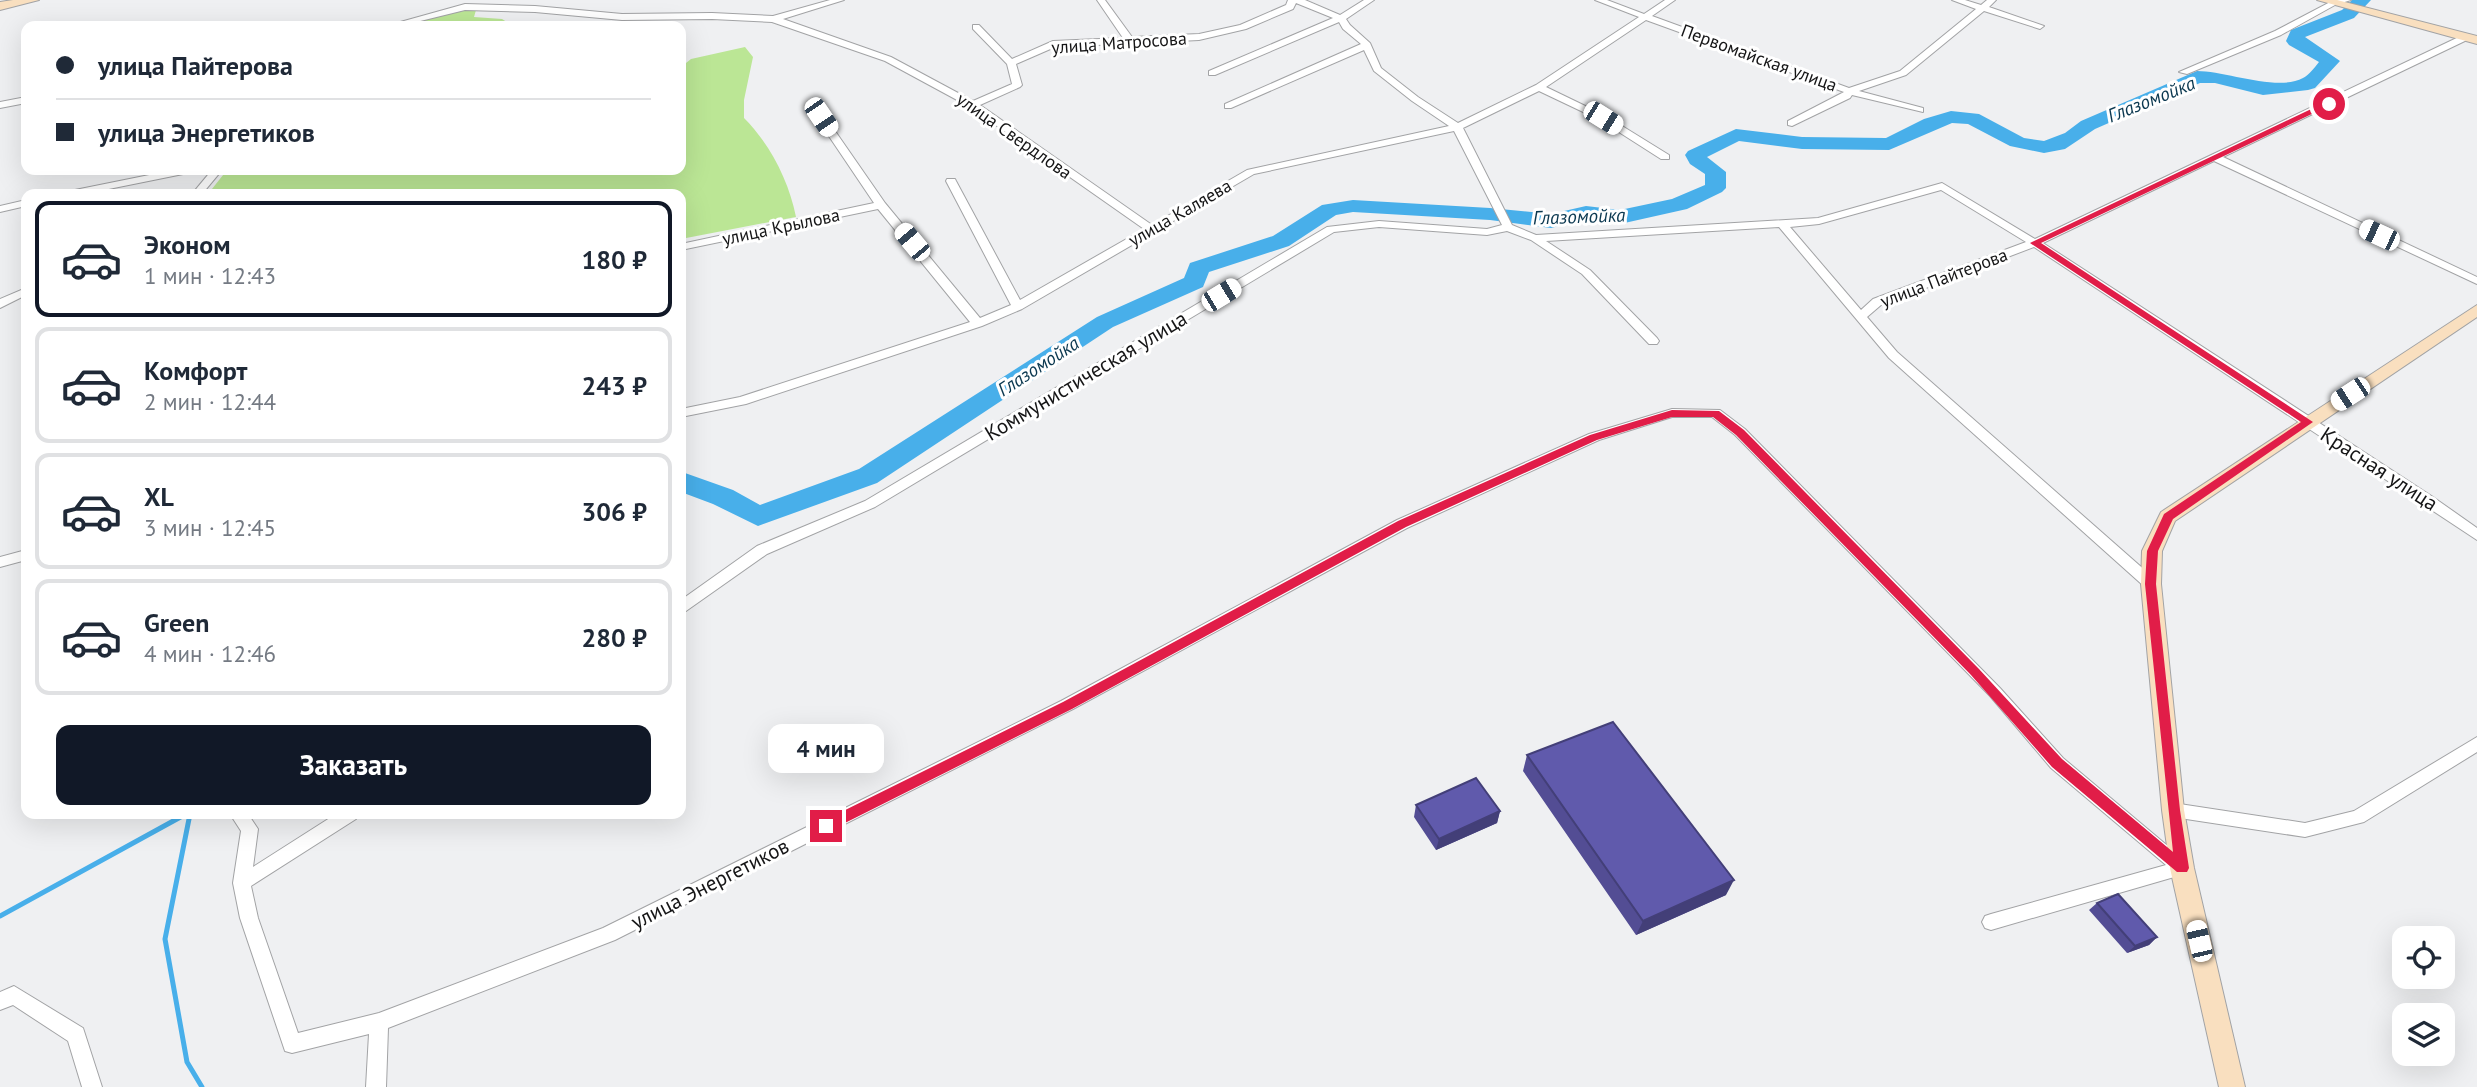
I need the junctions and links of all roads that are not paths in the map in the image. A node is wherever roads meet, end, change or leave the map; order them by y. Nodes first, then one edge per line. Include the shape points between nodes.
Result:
1 (33, 0) edge
2 (840, 0) edge
3 (1101, 0) edge
4 (1292, 0) edge
5 (1297, 0) edge
6 (1370, 0) edge
7 (1599, 0) edge
8 (1671, 0) edge
9 (1956, 0) edge
10 (1992, 0) edge
11 (2347, 0) edge
12 (2328, 1) edge
13 (466, 3) edge
14 (0, 6) edge
15 (1983, 8) junction
16 (1646, 16) junction
17 (1341, 18) junction
18 (773, 19) junction
19 (407, 21) edge
20 (2040, 26) dead end
21 (976, 27) dead end
22 (2472, 35) edge
23 (1129, 40) junction
24 (1367, 45) junction
25 (1011, 63) junction
26 (2184, 72) dead end
27 (1212, 73) dead end
28 (1539, 87) junction
29 (1849, 91) junction
30 (21, 101) edge
31 (0, 105) edge
32 (973, 105) junction
33 (1228, 106) dead end
34 (1920, 110) dead end
35 (821, 117) dead end
36 (1792, 123) dead end
37 (1457, 127) junction
38 (1665, 157) dead end
39 (2216, 158) junction
40 (163, 175) edge
41 (213, 175) edge
42 (951, 181) dead end
43 (95, 189) edge
44 (201, 189) edge
45 (21, 204) edge
46 (881, 205) junction
47 (0, 209) edge
48 (1782, 224) junction
49 (1508, 228) junction
50 (1151, 229) junction
51 (1535, 238) junction
52 (2035, 243) junction
53 (686, 246) edge
54 (2477, 281) edge
55 (21, 294) edge
56 (0, 304) edge
57 (1018, 306) junction
58 (2477, 310) edge
59 (1862, 316) junction
60 (978, 323) junction
61 (1653, 341) dead end
62 (686, 412) edge
63 (2308, 422) junction
64 (2477, 536) edge
65 (21, 556) edge
66 (0, 562) edge
67 (2151, 584) junction
68 (686, 603) edge
69 (2477, 744) edge
70 (2173, 810) junction
71 (242, 819) edge
72 (342, 819) edge
73 (2182, 868) junction
74 (242, 883) junction
75 (1991, 922) dead end
76 (7, 998) edge
77 (379, 1022) junction
78 (92, 1087) edge
79 (376, 1087) edge
80 (2232, 1087) edge

1 - 14 main road
2 - 18 street
3 - 23 street
4 - 23 street, улица Матросова via 1290,7 1243,27 1199,37
5 - 17 street
6 - 17 street
7 - 16 street, Первомайская улица
8 - 16 street, улица Каляева
9 - 15 street
10 - 15 street
11 - 12 street
12 - 22 main road
12 - 26 street via 2278,33
13 - 18 street, улица Свердлова via 622,17
13 - 19 street, улица Свердлова
15 - 20 street
15 - 29 street via 1903,73
16 - 28 street, улица Каляева
16 - 29 street, Первомайская улица
17 - 24 street
17 - 27 street
18 - 32 street, улица Свердлова via 888,59
21 - 25 street
22 - 39 street, улица Пайтерова
23 - 25 street, улица Матросова via 1053,44
24 - 33 street
24 - 37 street via 1377,68
25 - 32 street via 1017,85
28 - 37 street, улица Каляева
28 - 38 street via 1603,118
29 - 34 street, Первомайская улица
29 - 36 street
30 - 31 street
32 - 50 street, улица Свердлова
35 - 46 street
37 - 49 street
37 - 50 street, улица Каляева via 1251,172
39 - 52 street, улица Пайтерова
39 - 54 street
40 - 43 street
41 - 44 street
42 - 57 street
45 - 47 street
46 - 53 street, улица Крылова
46 - 60 street
48 - 51 street, Коммунистическая улица
48 - 52 street, Коммунистическая улица via 1819,221 1942,186
48 - 59 street, улица Пайтерова
49 - 51 street, Коммунистическая улица
49 - 68 street, Коммунистическая улица via 1487,232 1379,224 1331,229 870,504 762,550
50 - 57 street, улица Каляева
51 - 61 street via 1586,272
52 - 59 street, улица Пайтерова via 1877,302
52 - 63 street, Красная улица
55 - 56 street
57 - 60 street, улица Каляева
58 - 63 main road
59 - 67 street, улица Пайтерова via 1893,355
60 - 62 street, улица Каляева via 741,401
63 - 64 street, Красная улица
63 - 67 main road via 2168,517 2152,551
65 - 66 street
67 - 70 main road
69 - 70 street via 2358,817 2305,830
70 - 73 main road
71 - 74 street via 250,829
72 - 74 street
73 - 75 street
73 - 77 street, улица Энергетиков via 2057,763 1985,682 1740,432 1715,413 1672,413 1594,437 1414,519 1067,705 609,934
73 - 80 main road
74 - 77 street, улица Энергетиков via 249,918 292,1044
76 - 78 street via 76,1035
77 - 79 street

